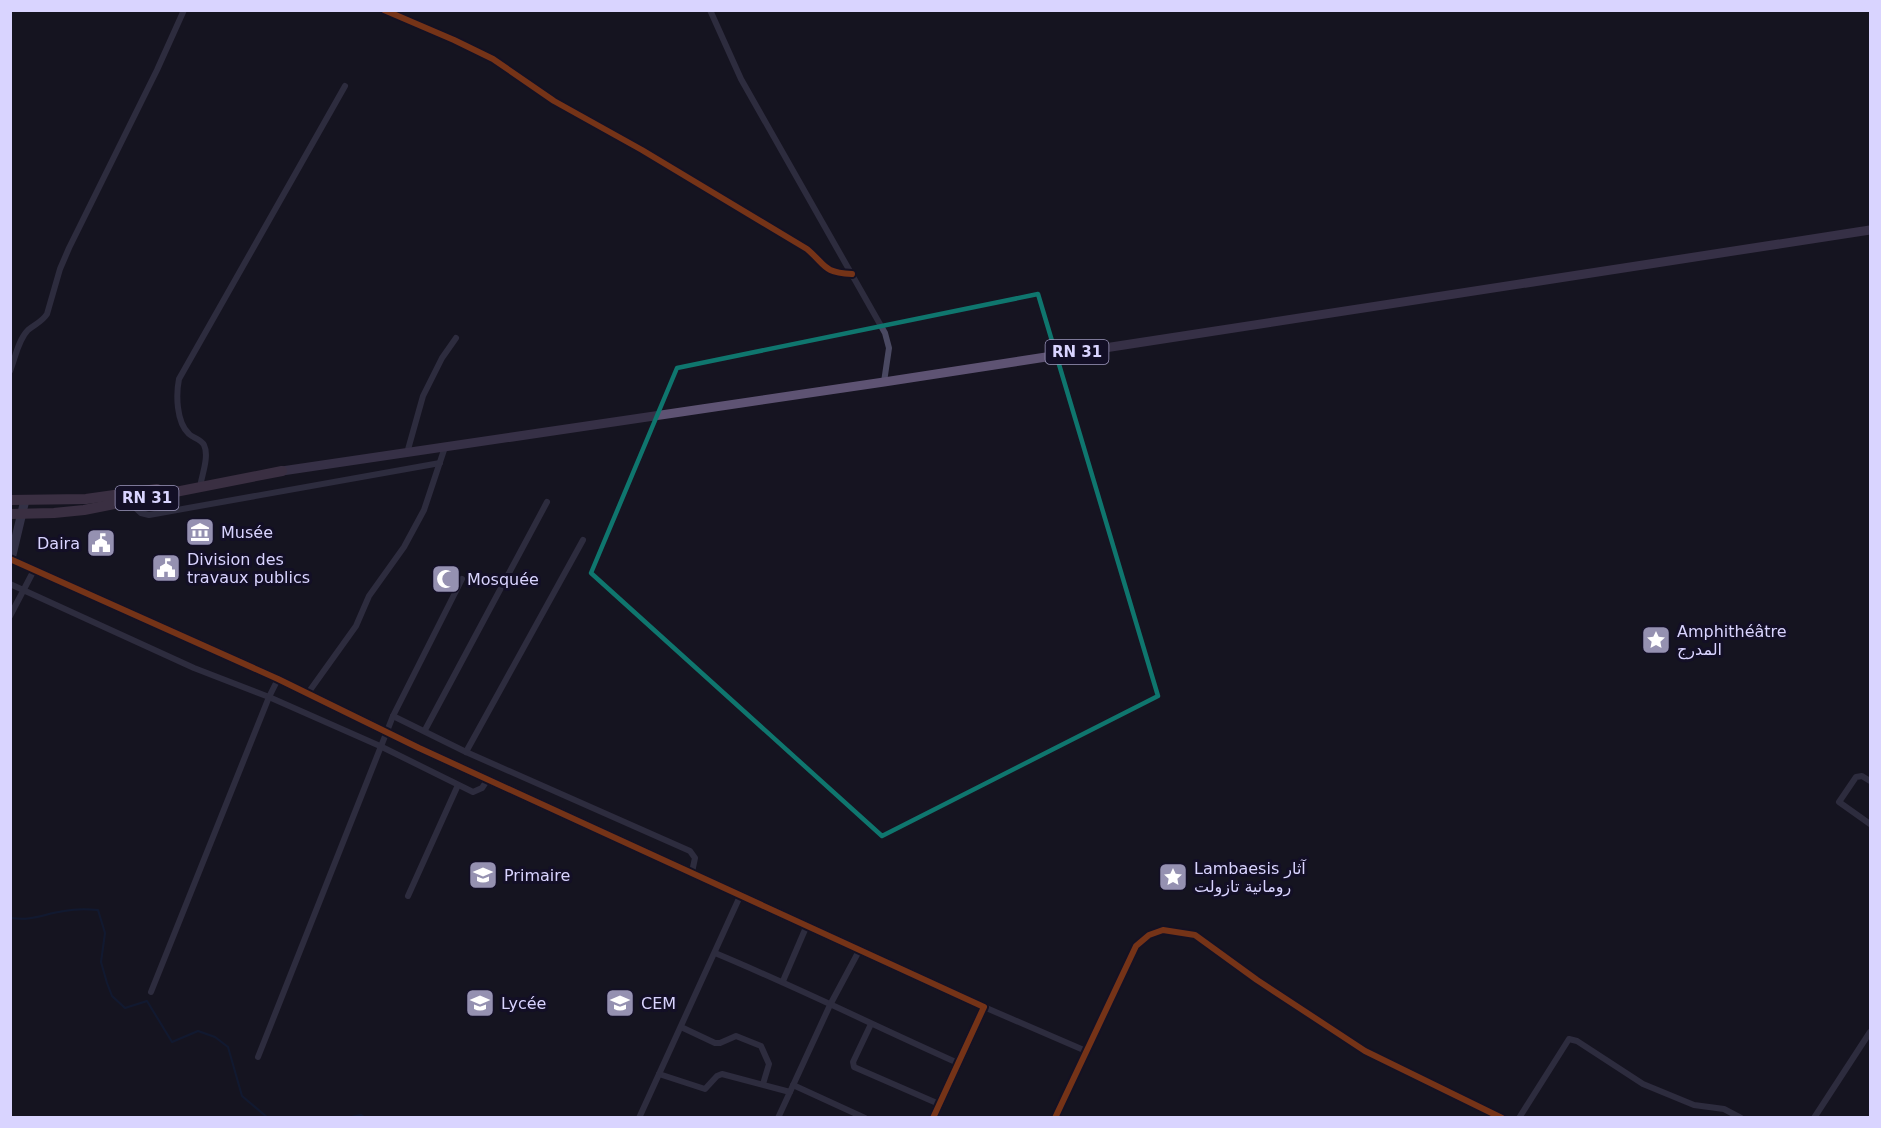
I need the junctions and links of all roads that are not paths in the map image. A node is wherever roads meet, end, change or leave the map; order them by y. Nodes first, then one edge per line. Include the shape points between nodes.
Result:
1 (184, 10) edge
2 (384, 10) edge
3 (710, 10) edge
4 (345, 86) dead end
5 (1870, 230) edge
6 (852, 274) junction
7 (456, 338) dead end
8 (10, 371) edge
9 (884, 382) junction
10 (445, 447) junction
11 (407, 453) junction
12 (440, 463) junction
13 (282, 471) junction
14 (201, 482) junction
15 (10, 500) edge
16 (25, 500) junction
17 (129, 501) junction
18 (547, 502) dead end
19 (10, 514) edge
20 (22, 514) junction
21 (582, 540) dead end
22 (11, 559) edge
23 (34, 570) junction
24 (462, 579) dead end
25 (10, 584) edge
26 (23, 590) junction
27 (10, 616) edge
28 (278, 679) junction
29 (308, 693) junction
30 (269, 697) junction
31 (393, 716) junction
32 (425, 730) junction
33 (386, 732) junction
34 (380, 747) junction
35 (466, 752) junction
36 (488, 779) junction
37 (1870, 781) edge
38 (458, 785) junction
39 (1870, 824) edge
40 (692, 872) junction
41 (741, 894) junction
42 (408, 896) dead end
43 (807, 925) junction
44 (860, 948) junction
45 (715, 953) junction
46 (783, 981) junction
47 (151, 992) dead end
48 (830, 1005) junction
49 (984, 1006) junction
50 (871, 1024) junction
51 (681, 1027) junction
52 (1870, 1032) edge
53 (1086, 1051) junction
54 (258, 1056) dead end
55 (958, 1064) junction
56 (659, 1074) junction
57 (763, 1084) junction
58 (793, 1084) junction
59 (790, 1092) junction
60 (939, 1104) junction
61 (639, 1118) edge
62 (778, 1118) edge
63 (865, 1118) edge
64 (933, 1118) edge
65 (1055, 1118) edge
66 (1502, 1118) edge
67 (1519, 1118) edge
68 (1741, 1118) edge
69 (1814, 1118) edge

1 - 8 street via 69,248 46,314 23,337
2 - 6 street via 493,60 554,101 807,249 826,269
3 - 6 street via 741,79
4 - 14 street via 179,379 180,417 189,434 205,447
5 - 9 main road, RN 31
6 - 9 street via 888,341
7 - 11 street via 423,396
9 - 10 main road, RN 31
10 - 11 main road, RN 31
10 - 12 street
11 - 13 main road, RN 31
12 - 17 street via 149,515
12 - 29 street via 424,510 404,547 369,596 356,626
13 - 14 highway, RN 31
13 - 17 highway, RN 31
14 - 16 highway, RN 31 via 86,499
15 - 16 highway, RN 31
16 - 20 street
17 - 20 highway, RN 31 via 74,511
18 - 32 street
19 - 20 highway, RN 31
20 - 22 street
21 - 35 street
22 - 23 street
23 - 26 street
23 - 28 street
24 - 31 street
25 - 26 street
26 - 27 street
26 - 30 street via 194,668
28 - 29 street
28 - 30 street
29 - 33 street
30 - 34 street
30 - 47 street
31 - 32 street
31 - 33 street
32 - 35 street
33 - 34 street
33 - 36 street
34 - 38 street
34 - 54 street
35 - 40 street via 690,851 695,858
36 - 38 street via 473,792
36 - 40 street
37 - 39 street via 1856,777 1839,802
38 - 42 street
40 - 41 street
41 - 43 street
41 - 45 street
43 - 44 street
43 - 46 street
44 - 48 street
44 - 49 street
45 - 46 street
45 - 51 street
46 - 48 street
48 - 50 street
48 - 58 street
49 - 53 street
49 - 55 street
50 - 55 street
50 - 60 street via 854,1066
51 - 56 street
51 - 57 street via 716,1043 736,1036 761,1046 769,1064
52 - 69 street
53 - 65 street
53 - 66 street via 1136,946 1163,930 1182,931 1195,935 1365,1052
55 - 60 street
56 - 57 street via 702,1089 722,1074
56 - 61 street
57 - 59 street
58 - 59 street
58 - 63 street
59 - 62 street
60 - 64 street
67 - 68 street via 1569,1039 1642,1084

